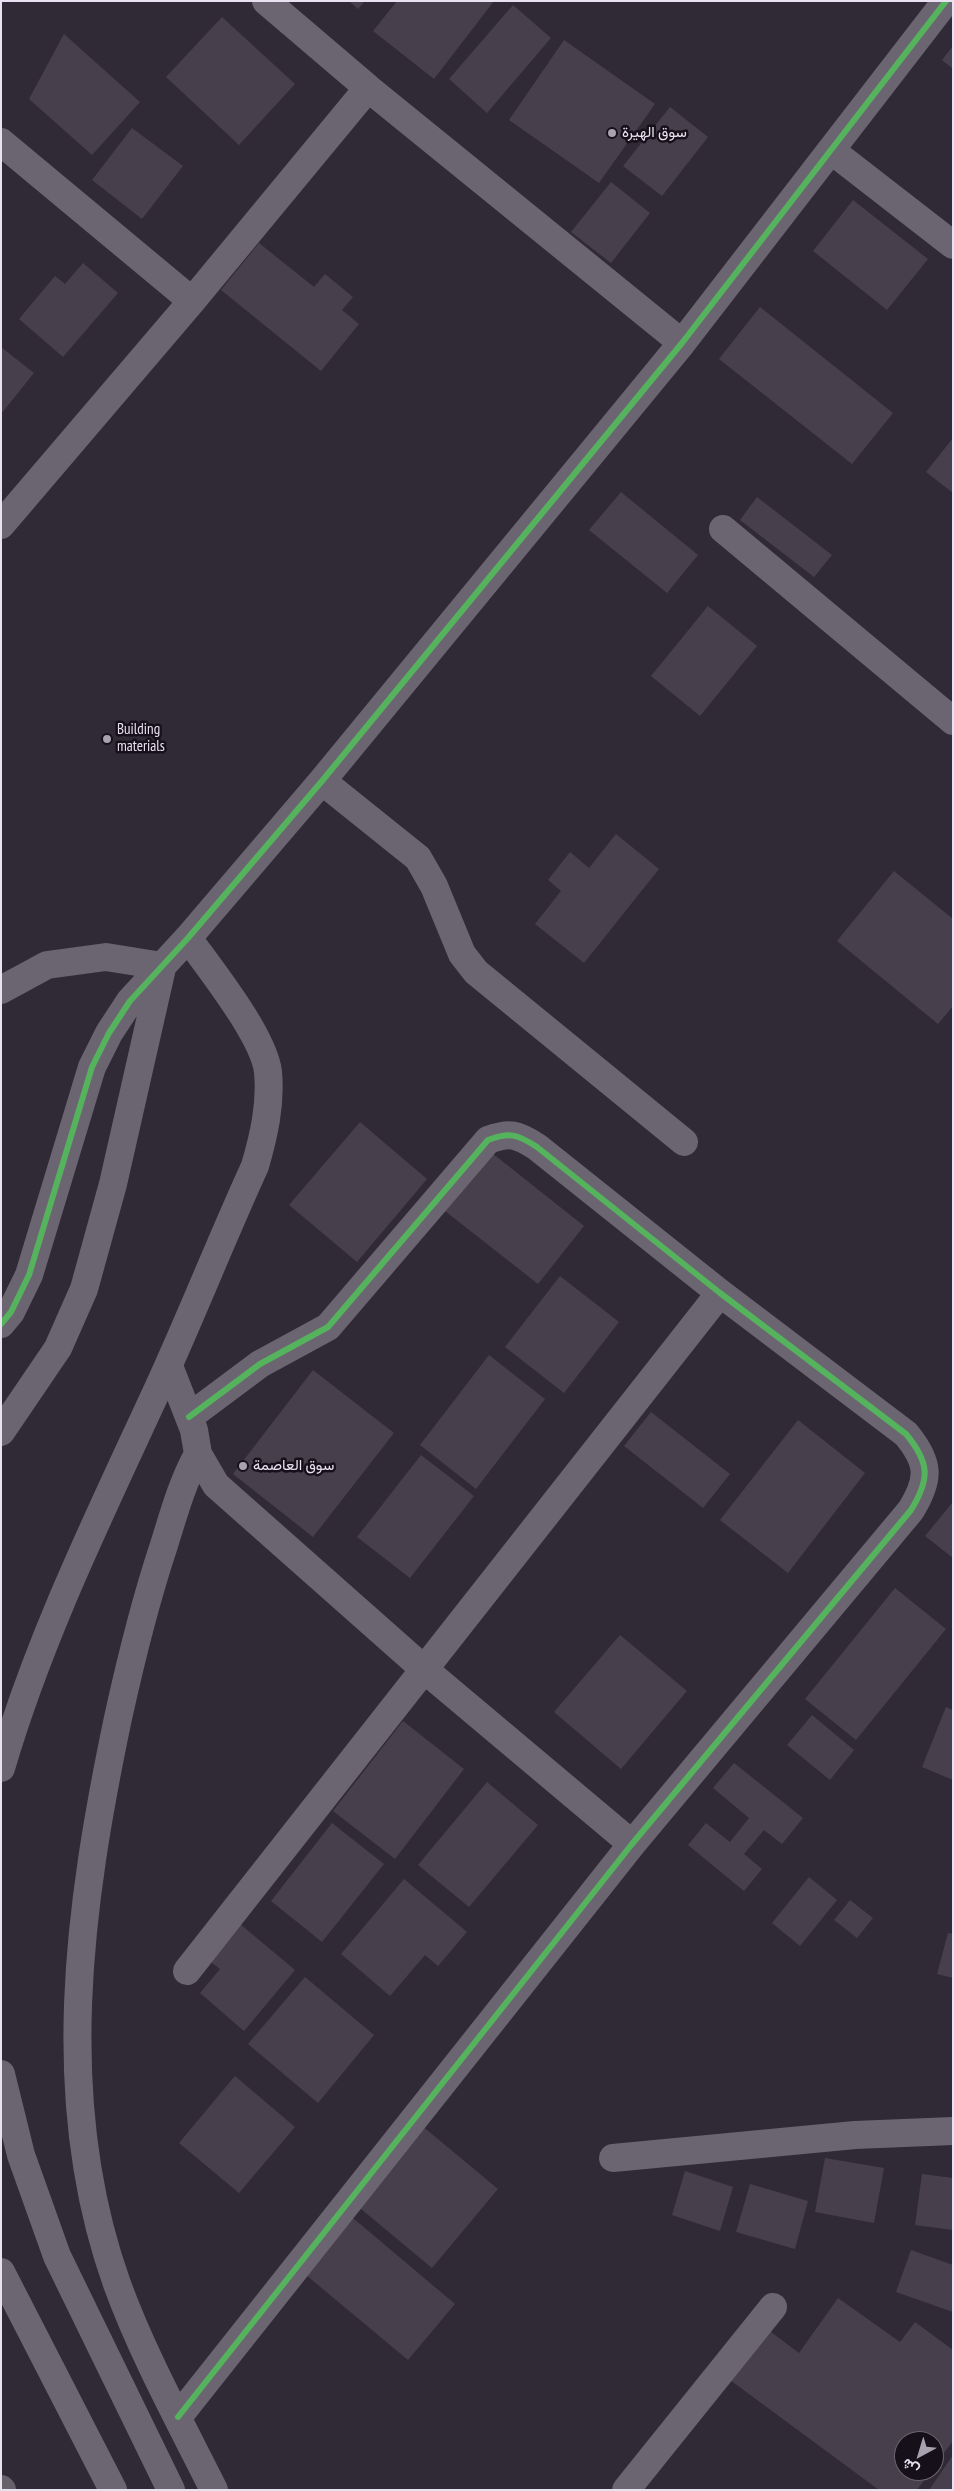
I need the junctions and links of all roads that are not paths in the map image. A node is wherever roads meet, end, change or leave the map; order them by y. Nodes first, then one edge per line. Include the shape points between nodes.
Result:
1 (266, 1) edge
2 (946, 1) edge
3 (368, 88) junction
4 (1, 142) edge
5 (832, 151) junction
6 (953, 245) edge
7 (192, 302) junction
8 (682, 343) junction
9 (1, 525) edge
10 (723, 529) dead end
11 (953, 721) edge
12 (322, 781) junction
13 (188, 938) junction
14 (162, 966) junction
15 (1, 990) edge
16 (684, 1142) dead end
17 (720, 1293) junction
18 (1, 1324) edge
19 (169, 1366) junction
20 (189, 1416) junction
21 (1, 1432) edge
22 (198, 1454) junction
23 (426, 1670) junction
24 (1, 1768) edge
25 (632, 1844) junction
26 (188, 1970) dead end
27 (1, 2074) edge
28 (953, 2131) edge
29 (613, 2158) dead end
30 (1, 2272) edge
31 (773, 2307) dead end
32 (178, 2417) junction
33 (113, 2490) edge
34 (171, 2490) edge
35 (214, 2490) edge
36 (626, 2490) edge

1 - 3 street
2 - 5 street
3 - 7 street
3 - 8 street
4 - 7 street
5 - 6 street
5 - 8 street
7 - 9 street
8 - 12 street
10 - 11 street
12 - 13 street
12 - 16 street via 418,858 434,886 462,954 476,972
13 - 14 street
13 - 19 street via 255,1037 268,1070 268,1102 255,1166
14 - 15 street via 106,957 48,965
14 - 18 street via 130,1001 92,1067 29,1274 12,1312
14 - 21 street via 113,1184 84,1289 58,1348
17 - 20 street via 537,1146 522,1137 505,1134 488,1140 328,1327 260,1364
17 - 23 street
17 - 25 street via 906,1434 920,1450 926,1471 922,1492 911,1510
19 - 20 street
19 - 24 street via 59,1605 17,1714
20 - 22 street
22 - 23 street via 216,1485
22 - 32 street via 184,1479 146,1598 104,1782 87,1880 76,2064 82,2139 96,2212 118,2284
23 - 25 street
23 - 26 street
25 - 32 street
27 - 34 street via 21,2155 57,2256
28 - 29 street via 855,2135
30 - 33 main road
31 - 36 street
32 - 35 street

